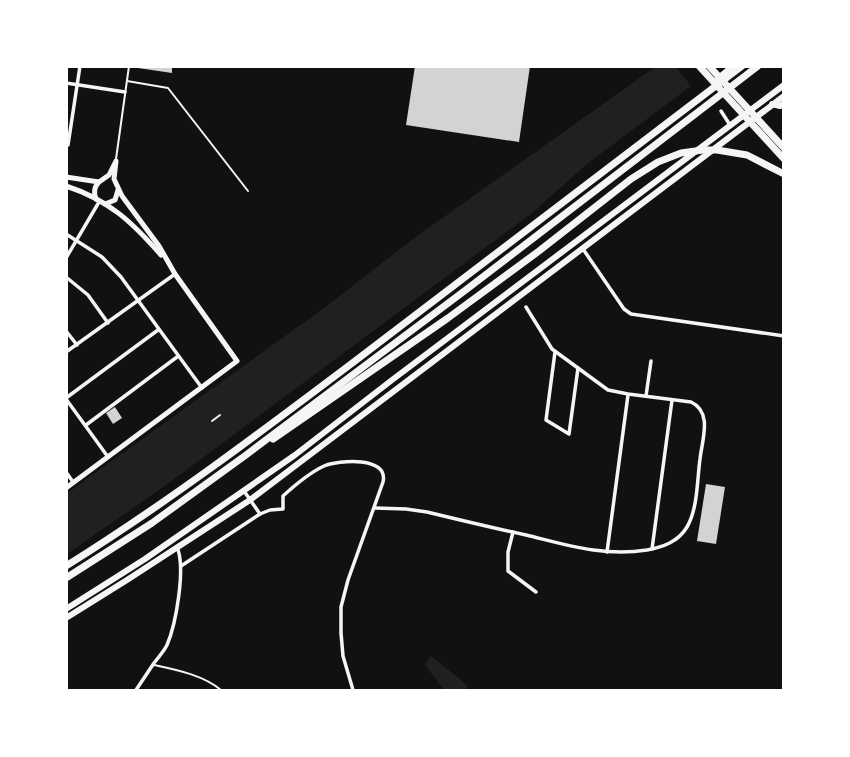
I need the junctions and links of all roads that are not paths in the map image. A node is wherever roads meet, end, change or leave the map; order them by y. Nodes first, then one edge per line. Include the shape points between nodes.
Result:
1 (80, 66) edge
2 (129, 66) edge
3 (698, 66) edge
4 (709, 66) edge
5 (734, 66) edge
6 (742, 66) edge
7 (758, 66) edge
8 (783, 79) edge
9 (127, 81) junction
10 (66, 83) edge
11 (77, 85) junction
12 (783, 85) edge
13 (125, 92) junction
14 (771, 94) junction
15 (783, 96) edge
16 (772, 104) junction
17 (783, 104) edge
18 (721, 111) dead end
19 (66, 114) edge
20 (73, 114) junction
21 (668, 122) junction
22 (730, 125) junction
23 (769, 139) junction
24 (66, 144) edge
25 (783, 148) edge
26 (783, 159) edge
27 (116, 161) junction
28 (783, 174) edge
29 (66, 177) edge
30 (101, 181) junction
31 (66, 186) edge
32 (117, 187) junction
33 (248, 191) dead end
34 (100, 202) junction
35 (66, 234) edge
36 (76, 240) junction
37 (583, 249) junction
38 (66, 258) edge
39 (168, 263) junction
40 (175, 274) junction
41 (66, 277) edge
42 (139, 301) junction
43 (526, 307) dead end
44 (108, 323) junction
45 (159, 330) junction
46 (66, 331) edge
47 (783, 336) edge
48 (76, 345) junction
49 (66, 352) edge
50 (555, 352) junction
51 (178, 357) junction
52 (651, 361) dead end
53 (578, 368) junction
54 (202, 388) junction
55 (628, 394) junction
56 (646, 396) junction
57 (66, 398) edge
58 (672, 400) junction
59 (86, 425) junction
60 (246, 455) junction
61 (108, 457) junction
62 (66, 472) edge
63 (74, 483) junction
64 (66, 488) edge
65 (244, 491) junction
66 (250, 500) junction
67 (375, 509) junction
68 (260, 514) junction
69 (513, 532) junction
70 (177, 547) junction
71 (652, 549) junction
72 (607, 552) junction
73 (66, 566) edge
74 (181, 566) junction
75 (66, 578) edge
76 (537, 592) dead end
77 (66, 608) edge
78 (66, 618) edge
79 (153, 665) junction
80 (136, 691) edge
81 (221, 691) edge
82 (353, 691) edge

1 - 11 street
2 - 9 lane
3 - 23 highway
4 - 23 highway
5 - 21 highway
6 - 21 highway
7 - 60 highway
8 - 14 main road
9 - 13 lane
9 - 33 lane via 168,88
10 - 11 street
11 - 13 street
11 - 20 street
12 - 14 main road
13 - 27 lane
14 - 22 main road
15 - 16 main road
16 - 17 main road
16 - 37 main road
18 - 22 street
19 - 20 street
20 - 24 street
21 - 73 highway via 240,448
22 - 65 main road
23 - 25 highway
23 - 26 highway
27 - 30 street
27 - 32 street
28 - 60 highway via 741,154 717,150 673,155 658,162 448,318
29 - 30 street
30 - 32 street via 110,180
30 - 34 street via 94,191
31 - 34 street
32 - 34 street via 116,200
32 - 39 street
34 - 36 street
34 - 39 street via 122,214
35 - 36 street
36 - 38 street
36 - 42 street via 102,257
37 - 47 street via 631,314
37 - 66 main road
39 - 40 street
40 - 42 street
40 - 54 street via 237,361
41 - 44 street via 88,295
42 - 44 street
42 - 45 street
43 - 50 street
44 - 48 street
45 - 51 street
45 - 57 street
46 - 48 street
48 - 49 street
50 - 53 street
50 - 53 street via 546,420 569,434
51 - 54 street
51 - 59 street
52 - 56 street
53 - 55 street via 608,390
54 - 61 street
55 - 56 street
55 - 72 street
56 - 58 street
57 - 59 street
58 - 71 street
58 - 71 street via 698,405 705,418 694,506 682,534 666,546
59 - 61 street
60 - 75 highway
61 - 63 street
62 - 63 street
63 - 64 street
65 - 66 street
65 - 77 main road
66 - 68 street
66 - 70 main road
67 - 68 street via 383,471 356,462 317,470 283,496 283,509
67 - 69 street via 427,512
67 - 82 street via 341,607 343,656
68 - 74 street
69 - 72 street
69 - 76 street via 508,571
70 - 74 street
70 - 78 main road
71 - 72 street
74 - 79 street via 172,628
79 - 80 street
79 - 81 lane via 185,672

